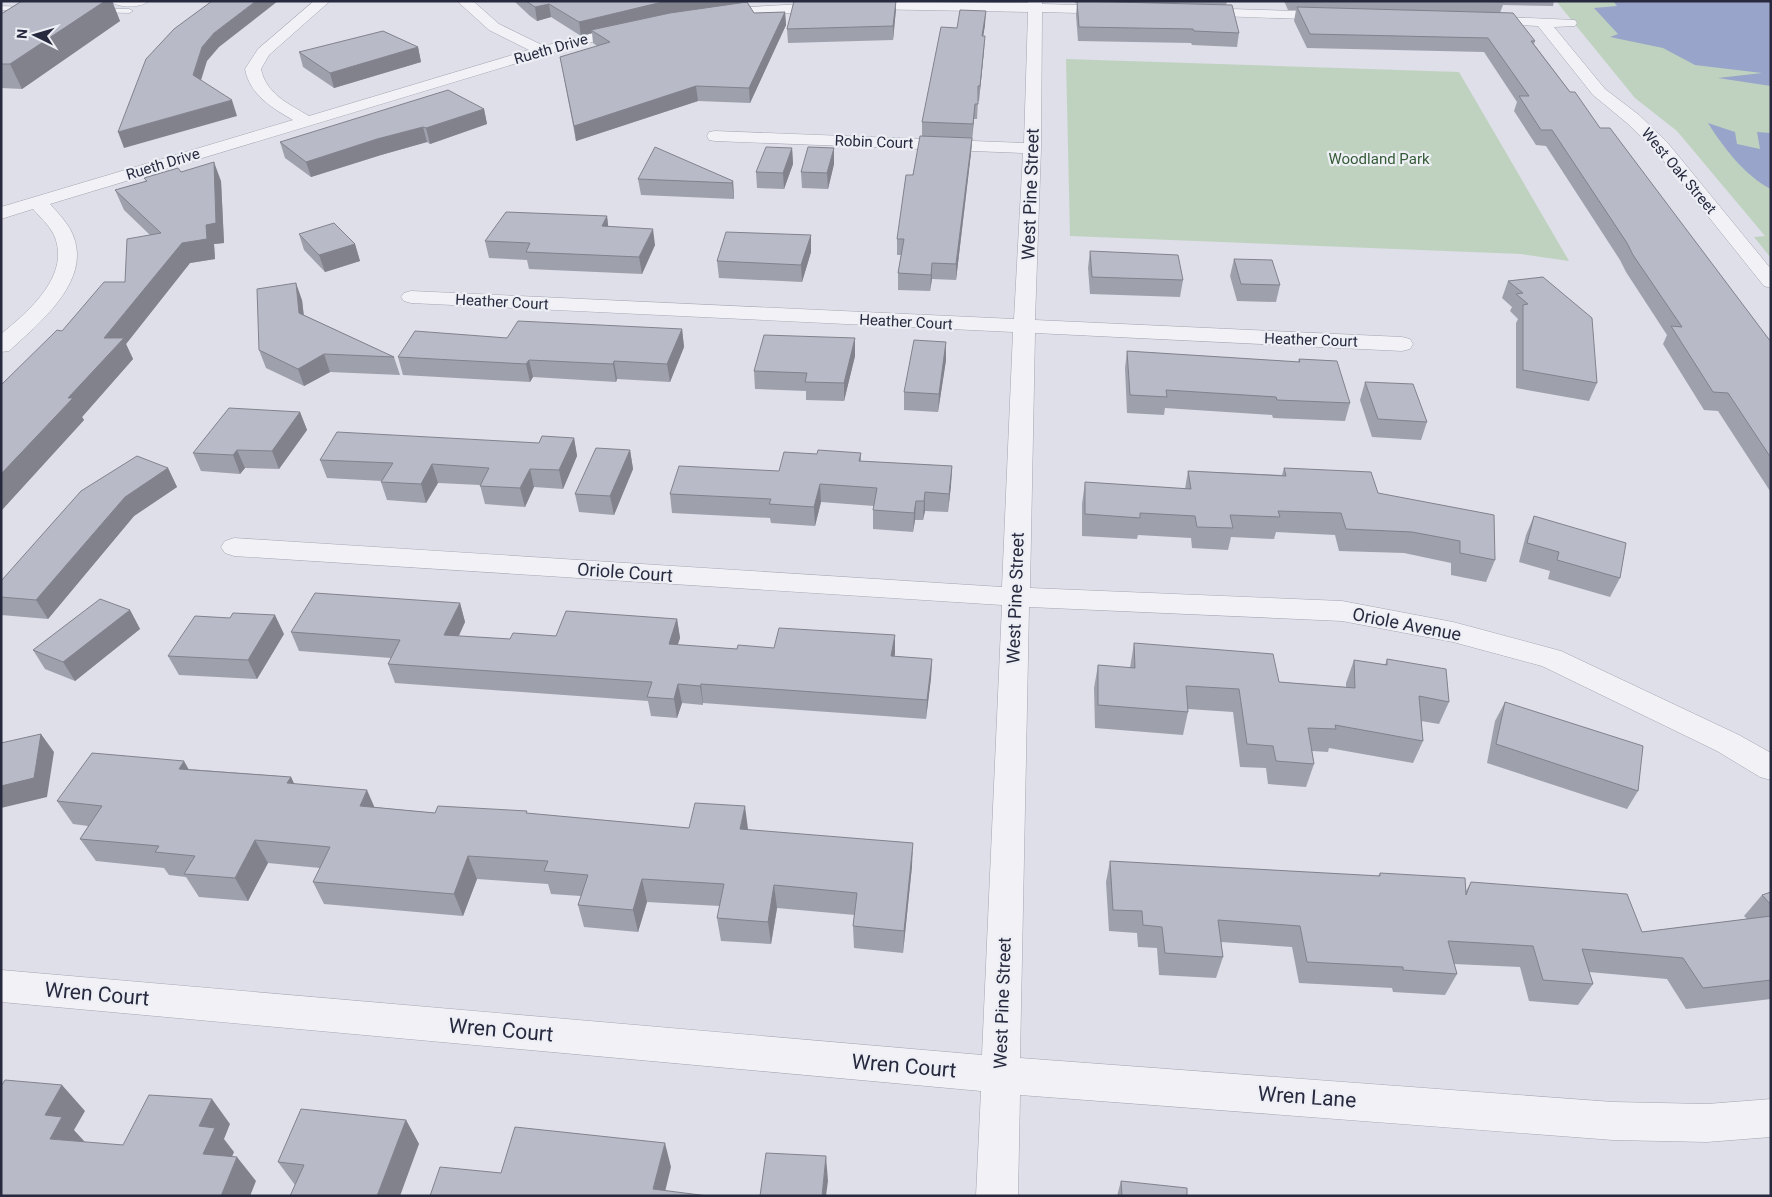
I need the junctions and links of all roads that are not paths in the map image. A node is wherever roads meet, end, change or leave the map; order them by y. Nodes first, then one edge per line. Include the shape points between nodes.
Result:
1 (145, 1) edge
2 (323, 1) edge
3 (464, 1) edge
4 (777, 4) edge
5 (1035, 4) edge
6 (92, 6) edge
7 (1, 8) edge
8 (1128, 10) edge
9 (129, 11) dead end
10 (1177, 11) edge
11 (703, 14) edge
12 (1345, 16) edge
13 (1463, 20) edge
14 (1542, 22) junction
15 (1570, 23) dead end
16 (1, 24) edge
17 (640, 26) edge
18 (542, 52) junction
19 (306, 121) junction
20 (715, 136) dead end
21 (1032, 148) junction
22 (37, 202) junction
23 (1, 213) edge
24 (1771, 282) edge
25 (411, 297) dead end
26 (1024, 328) junction
27 (1402, 344) dead end
28 (1, 346) edge
29 (234, 546) dead end
30 (1016, 597) junction
31 (1771, 768) edge
32 (1, 986) edge
33 (1000, 1075) junction
34 (1771, 1118) edge
35 (997, 1196) edge

1 - 6 lane via 141,4
2 - 19 street via 263,52 253,70 257,85 265,93
3 - 18 street via 494,27
4 - 5 street
4 - 11 street
5 - 8 street
5 - 21 street, West Pine Street
6 - 9 lane
7 - 16 lane via 31,9
10 - 12 street
13 - 14 street
14 - 15 street
14 - 24 street, West Oak Street via 1599,92 1661,146
17 - 18 street, Rueth Drive
18 - 19 street, Rueth Drive
19 - 22 street, Rueth Drive
20 - 21 street, Robin Court
21 - 26 street, West Pine Street
22 - 23 street, Rueth Drive
22 - 28 street via 60,227 66,241 65,270 43,306
25 - 26 street, Heather Court
26 - 27 street, Heather Court
26 - 30 street, West Pine Street
29 - 30 street, Oriole Court
30 - 31 street, Oriole Avenue via 1342,611 1453,632 1551,658 1728,743
30 - 33 street, West Pine Street
32 - 33 street, Wren Court
33 - 34 street, Wren Lane via 1613,1121 1707,1123
33 - 35 street, West Pine Street

